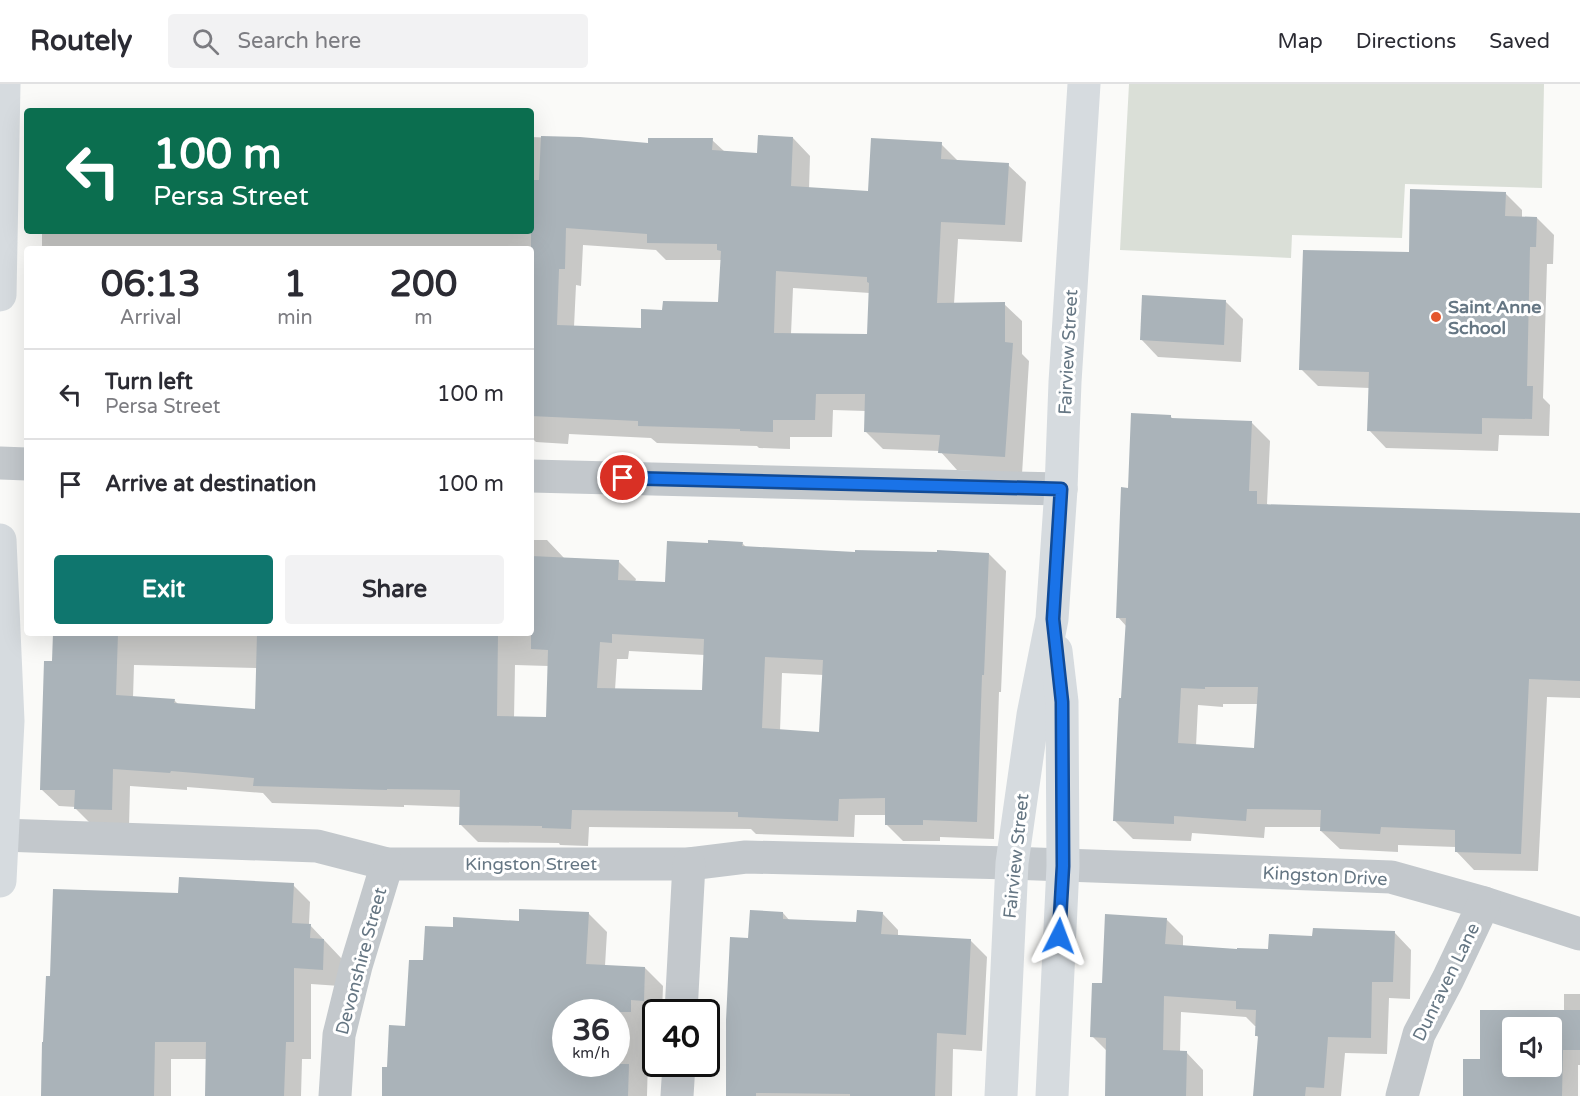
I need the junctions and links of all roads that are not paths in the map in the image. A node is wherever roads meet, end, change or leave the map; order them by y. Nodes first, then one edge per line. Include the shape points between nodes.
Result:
1 (4, 84) edge
2 (1084, 84) edge
3 (0, 294) edge
4 (0, 463) edge
5 (24, 464) edge
6 (534, 476) edge
7 (1061, 489) junction
8 (0, 540) edge
9 (1053, 619) junction
10 (2, 835) junction
11 (1012, 863) junction
12 (387, 864) junction
13 (689, 864) junction
14 (1063, 866) junction
15 (0, 881) edge
16 (1484, 903) junction
17 (1580, 934) edge
18 (682, 999) edge
19 (678, 1077) edge
20 (335, 1096) edge
21 (677, 1096) edge
22 (1001, 1096) edge
23 (1052, 1096) edge
24 (1402, 1096) edge

1 - 3 street
2 - 7 street, Fairview Street
4 - 5 street
6 - 7 street
7 - 9 street, Fairview Street
8 - 10 street via 8,721
9 - 11 street, Fairview Street via 1033,715
9 - 14 street, Fairview Street via 1062,702
10 - 12 street, Kingston Street via 317,846
10 - 15 street
11 - 13 street, Kingston Street via 746,858
11 - 14 street, Kingston Street
11 - 22 street, Fairview Street
12 - 13 street, Kingston Street
12 - 20 street, Devonshire Street via 339,1035
13 - 18 street
14 - 16 street, Kingston Drive via 1391,878
14 - 23 street, Fairview Street
16 - 17 street, Kingston Drive
16 - 24 street, Dunraven Lane via 1419,1034
19 - 21 street

